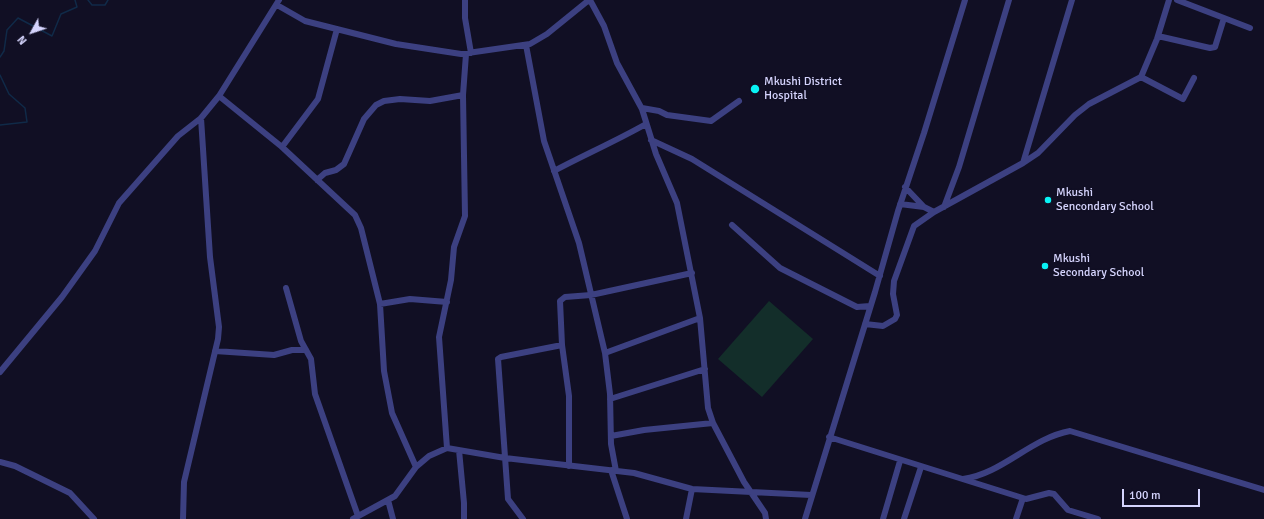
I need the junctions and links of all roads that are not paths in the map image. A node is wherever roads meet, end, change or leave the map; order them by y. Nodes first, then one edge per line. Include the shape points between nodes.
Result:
1 (465, 0) edge
2 (589, 0) edge
3 (965, 0) edge
4 (1009, 0) edge
5 (1072, 0) edge
6 (1169, 0) edge
7 (1177, 0) edge
8 (278, 2) edge
9 (1224, 18) junction
10 (1250, 28) dead end
11 (337, 29) junction
12 (1158, 36) junction
13 (526, 45) junction
14 (469, 53) junction
15 (1141, 76) junction
16 (1194, 78) dead end
17 (463, 95) junction
18 (219, 96) junction
19 (739, 101) dead end
20 (642, 108) junction
21 (201, 118) junction
22 (646, 124) junction
23 (651, 140) junction
24 (282, 147) junction
25 (1023, 163) junction
26 (554, 171) junction
27 (317, 180) junction
28 (905, 187) junction
29 (900, 204) junction
30 (924, 207) junction
31 (944, 207) junction
32 (934, 212) junction
33 (732, 225) dead end
34 (692, 273) junction
35 (880, 276) junction
36 (286, 288) dead end
37 (591, 295) junction
38 (447, 302) junction
39 (380, 304) junction
40 (870, 306) junction
41 (700, 318) junction
42 (865, 324) junction
43 (562, 345) junction
44 (306, 350) junction
45 (215, 352) junction
46 (605, 353) junction
47 (705, 369) junction
48 (0, 372) edge
49 (610, 399) junction
50 (713, 423) junction
51 (611, 436) junction
52 (829, 437) junction
53 (447, 448) junction
54 (460, 450) junction
55 (505, 458) junction
56 (900, 461) junction
57 (0, 462) edge
58 (569, 466) junction
59 (416, 467) junction
60 (921, 467) junction
61 (613, 471) junction
62 (963, 479) junction
63 (692, 490) junction
64 (1264, 490) edge
65 (750, 491) junction
66 (811, 495) junction
67 (1023, 498) junction
68 (388, 500) junction
69 (356, 518) edge
70 (94, 519) edge
71 (183, 519) edge
72 (393, 519) edge
73 (464, 519) edge
74 (523, 519) edge
75 (627, 519) edge
76 (686, 519) edge
77 (766, 519) edge
78 (805, 519) edge
79 (883, 519) edge
80 (904, 519) edge
81 (1016, 519) edge
82 (1098, 519) edge

1 - 14 street
2 - 13 street via 547,34
2 - 20 street via 604,26 617,63
3 - 28 street
4 - 31 street via 959,167
5 - 25 street
6 - 12 street
7 - 9 street
8 - 11 street via 305,21
8 - 18 street
9 - 10 street
9 - 12 street via 1215,46 1210,48
11 - 14 street via 396,44
11 - 24 street via 318,98
12 - 15 street
13 - 14 street
13 - 26 street via 544,141
14 - 17 street
15 - 16 street via 1183,99
15 - 25 street via 1089,104 1038,154
17 - 27 street via 430,101 400,99 376,105 364,119 344,164
17 - 38 street via 465,216 454,247
18 - 21 street
18 - 24 street
19 - 20 street via 711,122
20 - 22 street
21 - 45 street via 210,257 219,327
21 - 48 street via 178,136 119,203 95,251 62,297
22 - 23 street
22 - 26 street
23 - 34 street via 677,202
23 - 35 street via 692,159
24 - 27 street
25 - 31 street
26 - 37 street via 579,243
27 - 39 street via 355,215 361,228
28 - 29 street
28 - 30 street
29 - 30 street
29 - 35 street
30 - 32 street
31 - 32 street
32 - 42 street via 914,226 910,235 894,281 893,294 897,315 895,319 883,326
33 - 40 street via 780,268 857,307
34 - 37 street
34 - 41 street
35 - 40 street
36 - 44 street
37 - 43 street via 565,297 560,301
37 - 46 street
38 - 39 street via 410,299
38 - 53 street via 439,349
39 - 59 street via 384,371 389,401
40 - 42 street
41 - 46 street
41 - 47 street
42 - 52 street
43 - 55 street via 501,357 498,360
43 - 58 street via 569,396
44 - 45 street via 292,350 274,355
44 - 69 street via 311,359 316,394
45 - 71 street via 184,482
46 - 49 street
47 - 49 street
47 - 50 street via 708,408
49 - 51 street
50 - 51 street
50 - 65 street via 727,453
51 - 61 street
52 - 56 street
52 - 66 street
53 - 54 street
53 - 59 street via 429,456
54 - 55 street
54 - 73 street
55 - 58 street
55 - 74 street via 508,499
56 - 60 street
56 - 79 street
57 - 70 street via 15,466 70,493
58 - 61 street
59 - 68 street via 402,489
60 - 62 street
60 - 80 street
61 - 63 street via 634,473
61 - 75 street
62 - 64 street via 986,473 1057,434 1070,431
62 - 67 street
63 - 65 street
63 - 76 street
65 - 66 street
65 - 77 street via 765,513
66 - 78 street
67 - 81 street
67 - 82 street via 1032,499 1049,493 1054,494 1068,510
68 - 69 street
68 - 72 street

